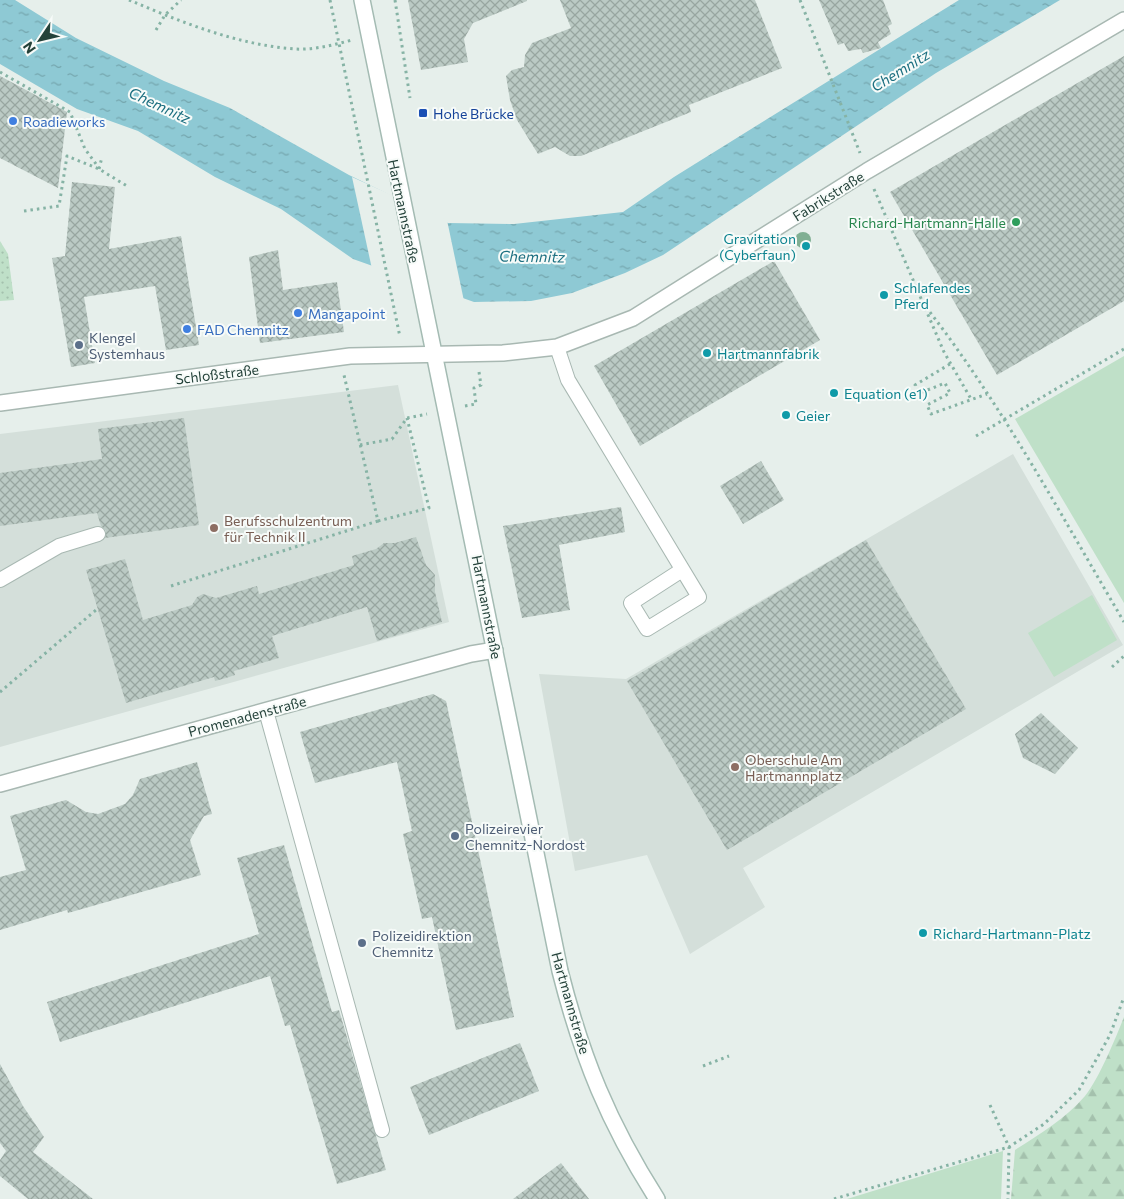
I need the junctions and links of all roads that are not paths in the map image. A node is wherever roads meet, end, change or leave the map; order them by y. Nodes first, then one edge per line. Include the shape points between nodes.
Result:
1 (362, 0) edge
2 (1124, 20) edge
3 (557, 347) junction
4 (434, 354) junction
5 (0, 403) edge
6 (98, 534) dead end
7 (682, 570) junction
8 (0, 580) edge
9 (495, 650) junction
10 (266, 711) junction
11 (0, 784) edge
12 (382, 1130) dead end
13 (657, 1199) edge

1 - 4 street, Hartmannstraße
2 - 3 street, Fabrikstraße via 867,171 633,318
3 - 4 street, Fabrikstraße via 506,353
3 - 7 lane via 568,380
4 - 5 street, Schloßstraße via 350,356
4 - 9 street, Hartmannstraße
6 - 8 lane via 59,546
7 - 7 lane via 699,598 647,629 631,603
9 - 10 street, Promenadenstraße
9 - 13 street, Hartmannstraße via 550,928 574,1021 611,1121
10 - 11 street, Promenadenstraße
10 - 12 lane

